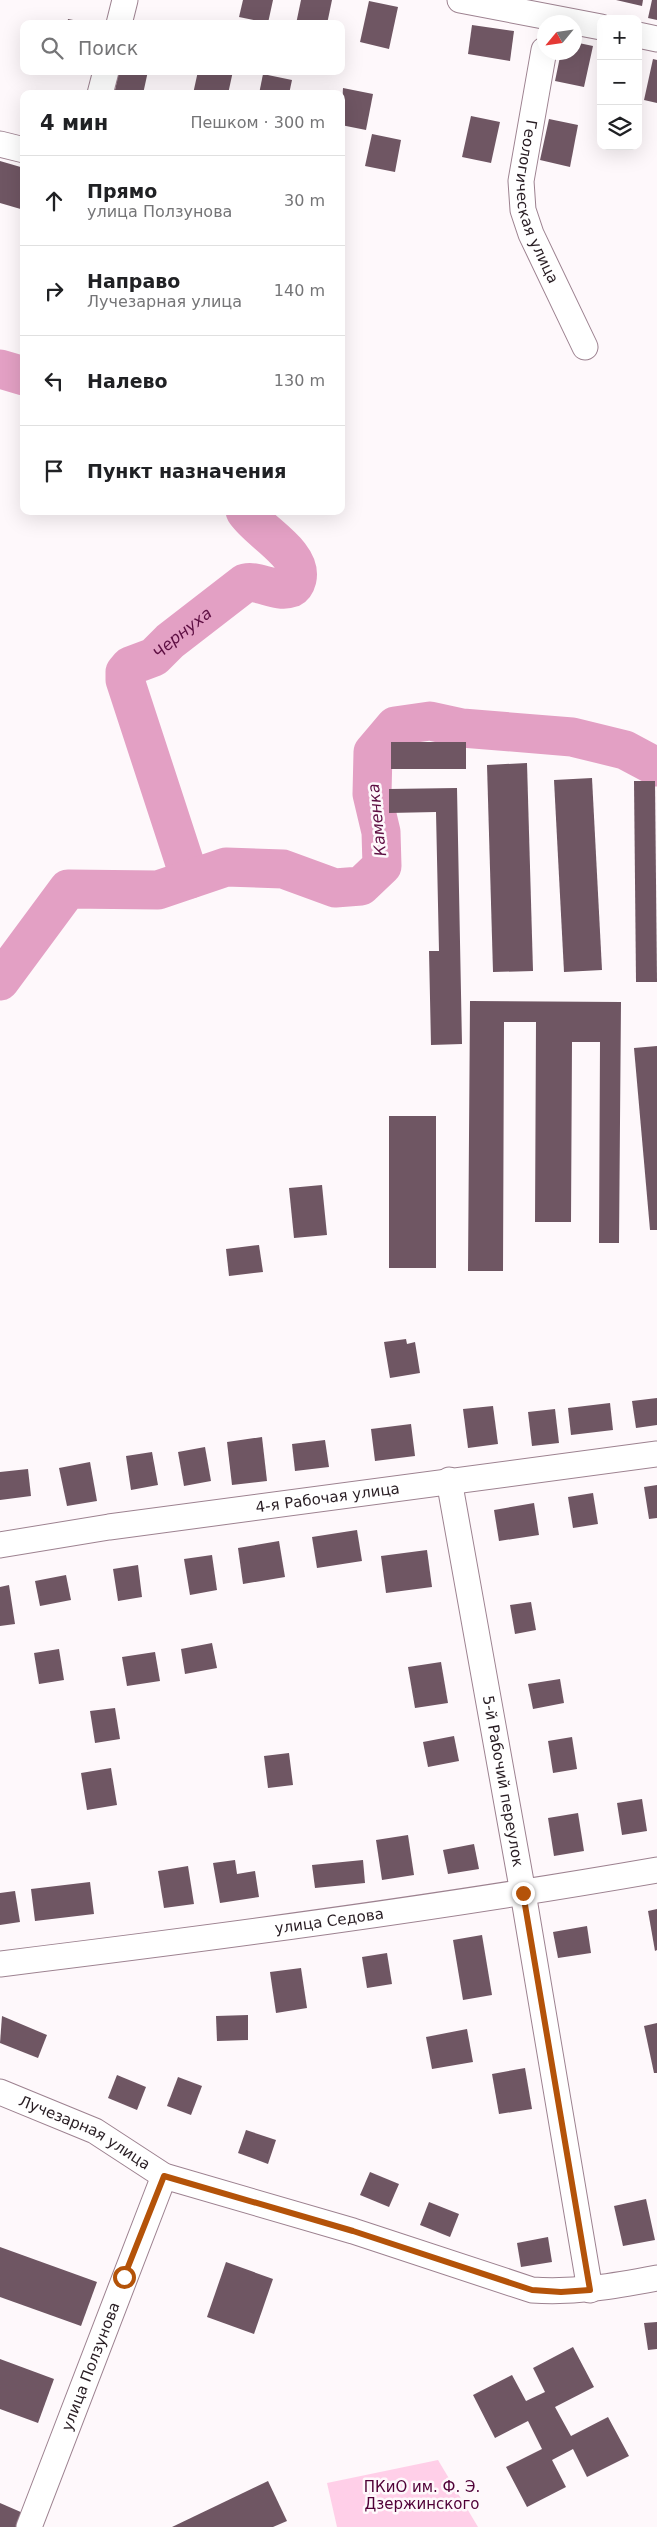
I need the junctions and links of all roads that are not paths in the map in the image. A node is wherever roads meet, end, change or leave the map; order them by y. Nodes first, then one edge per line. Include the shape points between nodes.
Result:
1 (125, 0) edge
2 (460, 0) edge
3 (553, 13) edge
4 (120, 20) edge
5 (597, 27) edge
6 (642, 36) edge
7 (657, 39) edge
8 (542, 60) edge
9 (105, 75) edge
10 (101, 90) edge
11 (0, 144) edge
12 (20, 149) edge
13 (585, 347) dead end
14 (657, 1454) edge
15 (449, 1480) junction
16 (0, 1545) edge
17 (657, 1870) edge
18 (523, 1893) junction
19 (0, 1964) edge
20 (0, 2092) edge
21 (164, 2176) junction
22 (657, 2278) edge
23 (590, 2290) junction
24 (29, 2527) edge

1 - 4 street
2 - 3 street
3 - 5 street
6 - 7 street
8 - 13 street, Геологическая улица via 520,181 523,210 531,234
9 - 10 street
11 - 12 street
14 - 15 street, 4-я Рабочая улица
15 - 16 street, 4-я Рабочая улица via 109,1526
15 - 18 street, 5-й Рабочий переулок
17 - 18 street, улица Седова
18 - 19 street, улица Седова via 211,1938
18 - 23 street, 5-й Рабочий переулок
20 - 21 street, Лучезарная улица via 95,2131
21 - 23 street, Лучезарная улица via 353,2231 532,2290
21 - 24 street, улица Ползунова
22 - 23 street, Лучезарная улица

